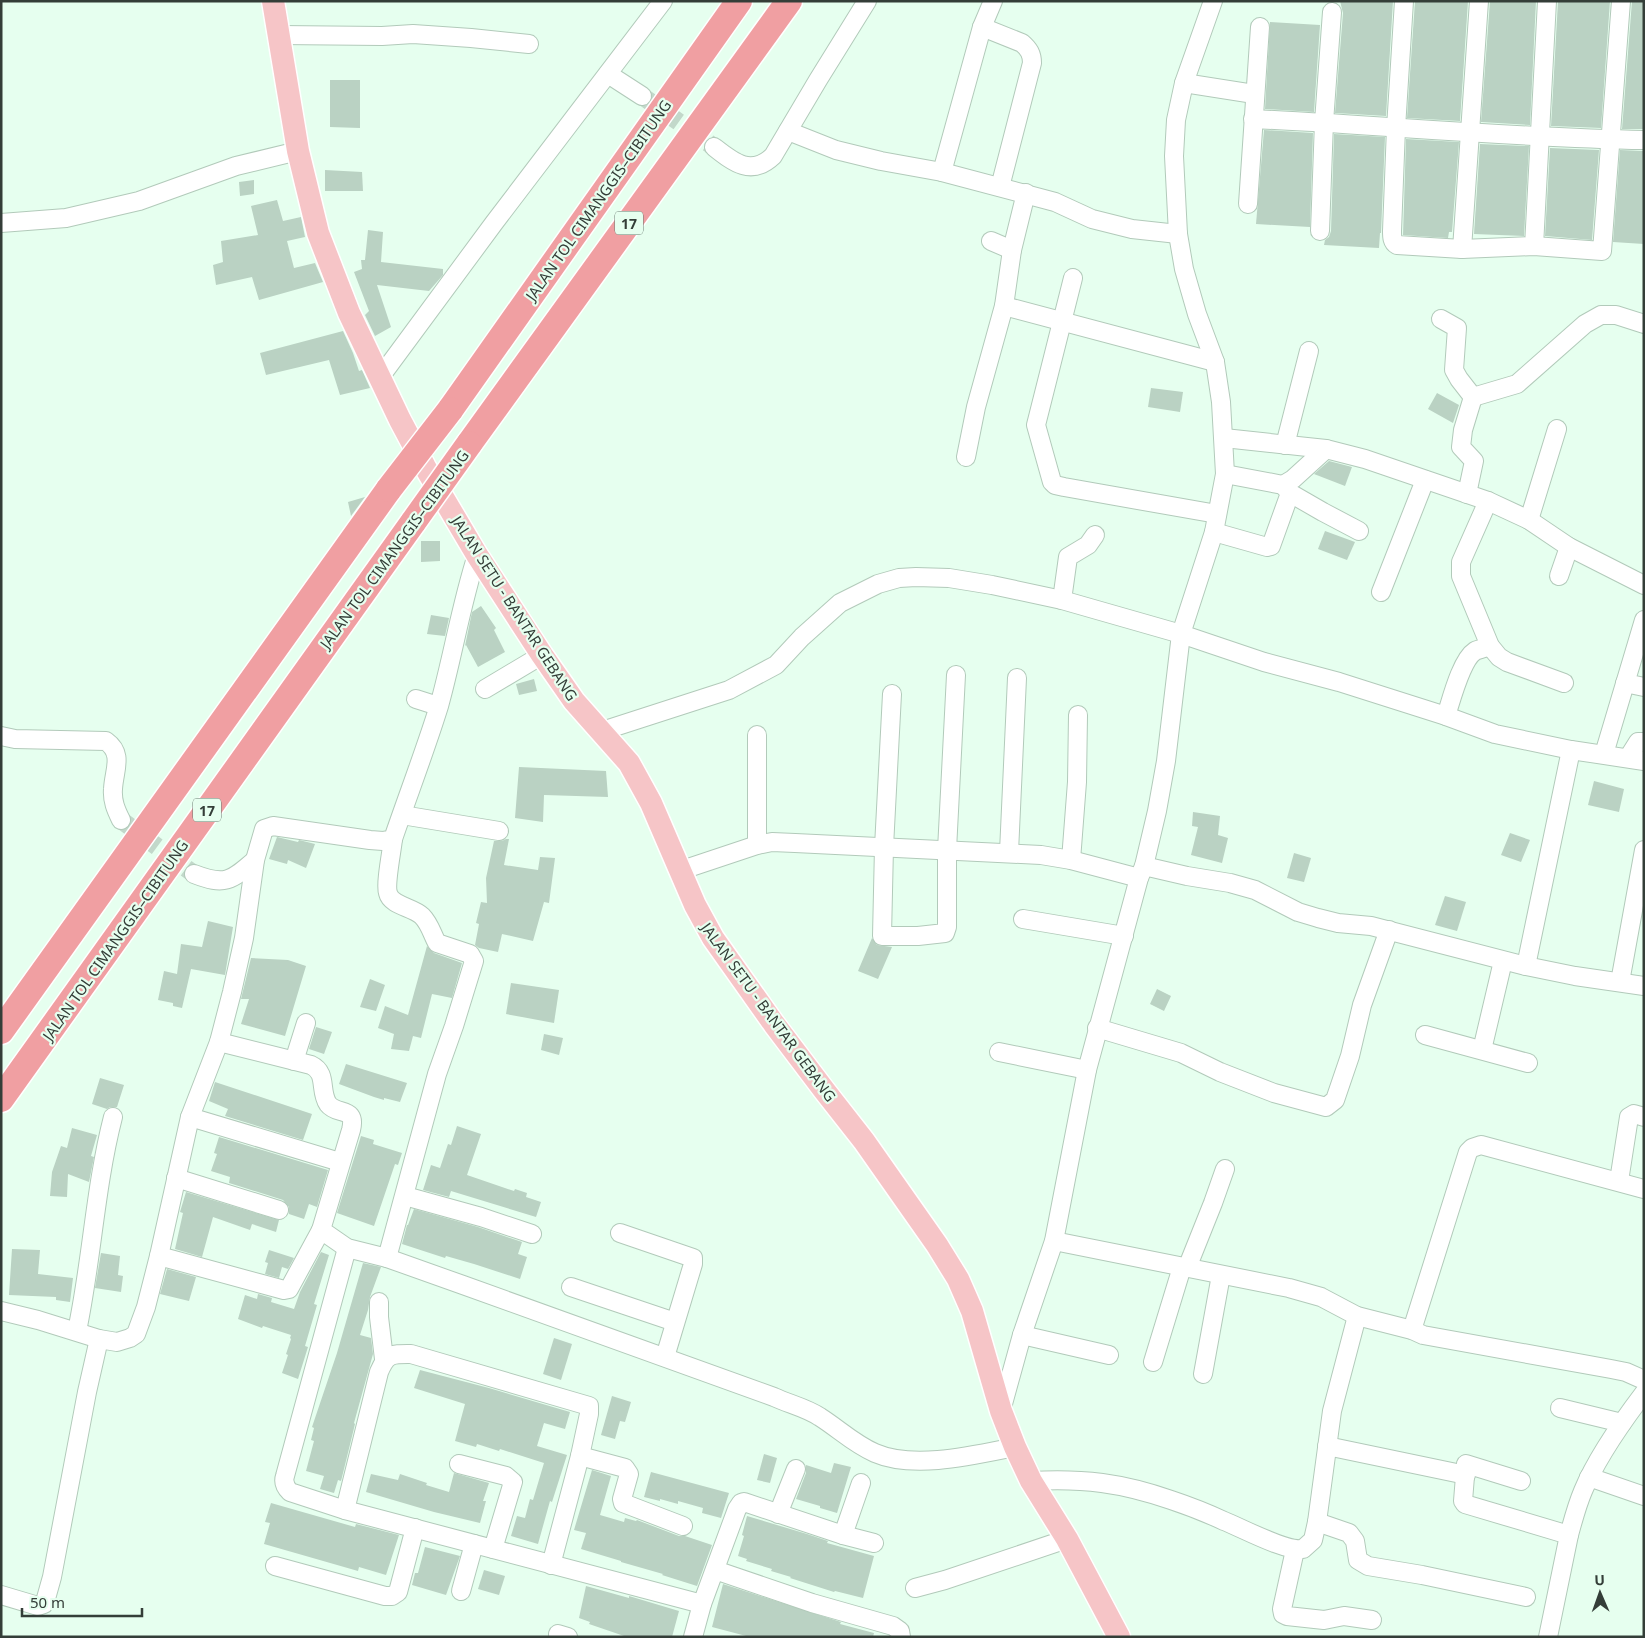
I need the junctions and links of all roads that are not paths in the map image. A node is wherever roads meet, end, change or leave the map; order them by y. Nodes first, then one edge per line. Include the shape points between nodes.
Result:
1 (273, 1) edge
2 (663, 1) edge
3 (739, 1) edge
4 (789, 1) edge
5 (868, 1) edge
6 (993, 1) edge
7 (1213, 1) edge
8 (1404, 1) edge
9 (1479, 1) edge
10 (1547, 1) edge
11 (1620, 1) edge
12 (1332, 12) dead end
13 (982, 26) junction
14 (1260, 27) dead end
15 (279, 35) junction
16 (529, 44) dead end
17 (608, 74) junction
18 (1184, 83) junction
19 (1254, 94) junction
20 (642, 96) tunnel mouth
21 (1253, 119) junction
22 (1324, 122) junction
23 (1396, 128) junction
24 (788, 131) junction
25 (1469, 133) junction
26 (1540, 137) junction
27 (1610, 140) junction
28 (1644, 140) edge
29 (714, 147) tunnel mouth
30 (298, 152) junction
31 (942, 172) junction
32 (1000, 186) junction
33 (1026, 193) junction
34 (1248, 204) dead end
35 (1, 223) edge
36 (1320, 231) dead end
37 (1178, 234) junction
38 (991, 241) dead end
39 (1534, 246) junction
40 (1462, 248) junction
41 (1012, 250) junction
42 (1074, 278) dead end
43 (1004, 306) junction
44 (1442, 319) dead end
45 (1064, 322) junction
46 (1644, 324) edge
47 (1308, 352) dead end
48 (1215, 362) junction
49 (380, 376) junction
50 (1473, 397) junction
51 (1557, 429) dead end
52 (1224, 438) junction
53 (1285, 444) junction
54 (1326, 450) junction
55 (966, 457) dead end
56 (1225, 474) junction
57 (1425, 480) junction
58 (1286, 489) junction
59 (1467, 494) junction
60 (1488, 501) junction
61 (1217, 514) junction
62 (1528, 520) junction
63 (1360, 531) dead end
64 (1214, 532) junction
65 (1095, 535) dead end
66 (1569, 547) junction
67 (477, 555) junction
68 (1559, 576) dead end
69 (1644, 585) edge
70 (1381, 592) dead end
71 (1062, 600) junction
72 (1644, 620) edge
73 (1181, 634) junction
74 (1490, 646) junction
75 (542, 655) junction
76 (956, 674) dead end
77 (1017, 678) dead end
78 (1564, 682) dead end
79 (1626, 683) junction
80 (1644, 687) edge
81 (485, 689) dead end
82 (892, 694) dead end
83 (416, 699) dead end
84 (438, 706) junction
85 (1078, 716) dead end
86 (1446, 716) junction
87 (602, 731) junction
88 (757, 735) dead end
89 (1, 736) edge
90 (1644, 742) edge
91 (1571, 750) junction
92 (1604, 754) junction
93 (1636, 760) edge
94 (402, 815) junction
95 (121, 820) tunnel mouth
96 (499, 831) dead end
97 (393, 839) junction
98 (757, 845) junction
99 (884, 848) junction
100 (947, 850) junction
101 (1644, 850) edge
102 (1009, 852) junction
103 (255, 860) junction
104 (1071, 860) junction
105 (679, 871) junction
106 (1142, 872) junction
107 (194, 874) tunnel mouth
108 (1023, 919) dead end
109 (1389, 930) junction
110 (1124, 936) junction
111 (1503, 961) junction
112 (1526, 966) junction
113 (1620, 982) junction
114 (1644, 986) edge
115 (306, 1024) dead end
116 (1097, 1028) junction
117 (1, 1032) edge
118 (1425, 1035) dead end
119 (219, 1042) junction
120 (1482, 1050) junction
121 (999, 1052) dead end
122 (294, 1061) junction
123 (1528, 1063) dead end
124 (1087, 1070) junction
125 (1, 1099) edge
126 (113, 1117) dead end
127 (190, 1117) junction
128 (1644, 1117) edge
129 (340, 1162) junction
130 (1225, 1169) dead end
131 (176, 1178) junction
132 (1619, 1181) junction
133 (1644, 1188) edge
134 (405, 1196) junction
135 (279, 1210) dead end
136 (321, 1230) junction
137 (620, 1233) dead end
138 (532, 1234) dead end
139 (1054, 1241) junction
140 (347, 1248) junction
141 (159, 1256) junction
142 (387, 1258) junction
143 (1185, 1267) junction
144 (1221, 1275) junction
145 (571, 1287) dead end
146 (379, 1302) dead end
147 (1, 1311) edge
148 (1357, 1316) junction
149 (675, 1322) junction
150 (1412, 1330) junction
151 (77, 1331) junction
152 (1022, 1335) junction
153 (100, 1339) junction
154 (1110, 1354) dead end
155 (665, 1357) junction
156 (384, 1359) junction
157 (1153, 1362) dead end
158 (1203, 1374) dead end
159 (1644, 1380) edge
160 (1644, 1392) edge
161 (1560, 1408) dead end
162 (1001, 1411) junction
163 (1631, 1420) edge
164 (1326, 1446) junction
165 (1015, 1447) junction
166 (580, 1456) junction
167 (459, 1464) dead end
168 (796, 1469) dead end
169 (1466, 1474) junction
170 (1589, 1477) junction
171 (1031, 1481) junction
172 (1521, 1481) dead end
173 (861, 1483) dead end
174 (1644, 1496) edge
175 (345, 1510) junction
176 (778, 1514) junction
177 (1317, 1522) junction
178 (683, 1526) dead end
179 (415, 1528) junction
180 (843, 1535) junction
181 (1568, 1535) junction
182 (1067, 1539) junction
183 (874, 1543) dead end
184 (474, 1544) junction
185 (492, 1549) junction
186 (1295, 1550) junction
187 (275, 1566) dead end
188 (551, 1566) junction
189 (715, 1570) junction
190 (915, 1588) dead end
191 (461, 1592) dead end
192 (1, 1595) edge
193 (1526, 1597) dead end
194 (702, 1604) junction
195 (1372, 1620) dead end
196 (693, 1637) edge
197 (901, 1637) edge
198 (1119, 1637) edge
199 (1548, 1637) edge

1 - 15 main road, JALAN SETU - BANTAR GEBANG
2 - 17 street
3 - 117 highway, JALAN TOL CIMANGGIS–CIBITUNG / 17, bridge via 450,410 389,489
4 - 125 highway, JALAN TOL CIMANGGIS–CIBITUNG / 17, bridge
5 - 24 street
6 - 13 street
7 - 18 street
8 - 23 street
9 - 25 street
10 - 26 street
11 - 27 street
12 - 22 street
13 - 31 street
13 - 32 street via 1022,44 1032,56
14 - 19 street
15 - 16 street via 413,34
15 - 30 main road, JALAN SETU - BANTAR GEBANG
17 - 20 street
17 - 49 street
18 - 19 street
18 - 37 street via 1176,120 1174,156
19 - 21 street
21 - 22 street
21 - 34 street
22 - 23 street
22 - 36 street
23 - 25 street
23 - 40 street via 1394,243
24 - 29 street via 773,156 760,165 734,163
24 - 31 street via 836,150
25 - 26 street
25 - 40 street
26 - 27 street
26 - 39 street
27 - 28 street
27 - 39 street via 1602,251
30 - 35 street via 236,166 139,201 66,218
30 - 49 main road, JALAN SETU - BANTAR GEBANG via 318,233 349,313
31 - 32 street
32 - 33 street
33 - 37 street via 1092,219 1132,229
33 - 41 street
37 - 48 street via 1194,305
38 - 41 street
39 - 40 street
41 - 43 street
42 - 45 street
43 - 45 street
43 - 55 street
44 - 50 street via 1458,328 1454,370
45 - 48 street
45 - 61 street via 1036,425 1052,482 1064,487
46 - 50 street via 1616,315 1601,316 1585,324 1517,384
47 - 53 street
48 - 52 street
49 - 67 main road, JALAN SETU - BANTAR GEBANG via 425,467
50 - 59 street via 1460,447 1474,460
51 - 62 street
52 - 53 street
52 - 56 street
53 - 54 street
54 - 57 street via 1365,459
54 - 58 street
56 - 58 street
56 - 61 street
57 - 59 street
57 - 70 street
58 - 63 street
58 - 64 street via 1270,547
59 - 60 street
60 - 62 street
60 - 74 street via 1461,562 1461,576
61 - 64 street
62 - 66 street
64 - 73 street
65 - 71 street via 1088,545 1068,557
66 - 68 street
66 - 69 street
67 - 75 main road, JALAN SETU - BANTAR GEBANG
67 - 84 street
71 - 73 street
71 - 87 street via 949,578 899,578 878,584 840,603 776,665 755,677 728,690
72 - 79 street
73 - 86 street
73 - 106 street via 1166,761
74 - 78 street via 1507,662
74 - 86 street via 1476,650 1469,658
75 - 81 street
75 - 87 main road, JALAN SETU - BANTAR GEBANG via 574,701
76 - 100 street
77 - 102 street
79 - 80 street
79 - 92 street
82 - 99 street
83 - 84 street
84 - 94 street
85 - 104 street
86 - 91 street via 1494,734
87 - 105 main road, JALAN SETU - BANTAR GEBANG via 629,762
88 - 98 street
89 - 95 street via 106,742 114,747 117,756 114,807
90 - 93 street via 1638,742
91 - 92 street
91 - 112 street
92 - 93 street
94 - 96 street
94 - 97 street
97 - 103 street via 370,840 269,826 263,832
97 - 134 street via 387,884 389,895 421,914 437,943 470,954 474,961 437,1074
98 - 99 street via 772,842
98 - 105 street
99 - 100 street
99 - 100 street via 883,937 945,933 948,927
100 - 102 street
101 - 113 street
102 - 104 street
103 - 107 street via 226,881
103 - 119 street via 244,938
104 - 106 street
105 - 162 main road, JALAN SETU - BANTAR GEBANG via 714,938 864,1141 958,1279 972,1312
106 - 109 street via 1230,883 1255,890 1298,912 1318,918
106 - 110 street
108 - 110 street
109 - 111 street
109 - 116 street via 1362,1005 1338,1093 1326,1107 1274,1093 1181,1053
110 - 116 street
111 - 112 street
111 - 120 street
112 - 113 street
113 - 114 street
115 - 122 street
116 - 124 street
118 - 120 street
119 - 122 street
119 - 127 street
120 - 123 street
121 - 124 street
122 - 129 street via 317,1068 327,1102 352,1119
124 - 139 street
126 - 151 street via 101,1170
127 - 129 street
127 - 131 street
128 - 132 street via 1634,1114 1629,1117
129 - 136 street
130 - 143 street via 1214,1203
131 - 135 street
131 - 141 street
132 - 133 street
132 - 150 street via 1481,1145 1472,1148 1468,1152
134 - 138 street
134 - 142 street
136 - 140 street
136 - 141 street via 289,1289
137 - 149 street via 693,1258
139 - 143 street
139 - 152 street
140 - 142 street
140 - 175 street via 284,1480 290,1492
141 - 153 street via 136,1334 117,1342
142 - 155 street
143 - 144 street
143 - 157 street
144 - 148 street via 1321,1297
144 - 158 street
145 - 149 street
146 - 156 street
147 - 151 street
148 - 150 street
148 - 164 street
149 - 155 street
150 - 159 street via 1424,1335 1626,1372
151 - 153 street
152 - 154 street
152 - 162 street
153 - 192 street via 45,1602 38,1606
155 - 165 street via 818,1416 862,1447 891,1458 962,1458
156 - 166 street via 393,1354 411,1354 588,1405
156 - 175 street
160 - 163 street
161 - 163 street
162 - 165 main road, JALAN SETU - BANTAR GEBANG
163 - 170 street
164 - 169 street
164 - 177 street
165 - 171 main road, JALAN SETU - BANTAR GEBANG
166 - 178 street via 624,1468 629,1474 623,1503
166 - 188 street
167 - 185 street via 506,1476 513,1482
168 - 176 street
169 - 172 street via 1466,1464
169 - 181 street via 1462,1498 1465,1504
170 - 174 street
170 - 181 street
171 - 182 main road, JALAN SETU - BANTAR GEBANG
171 - 186 street via 1067,1479 1126,1486 1179,1503
173 - 180 street
175 - 179 street
176 - 180 street
176 - 189 street via 741,1503
177 - 186 street via 1313,1540 1303,1549
177 - 193 street via 1350,1532 1358,1560 1368,1566
179 - 184 street
179 - 187 street via 398,1592 392,1596
180 - 183 street
181 - 199 street
182 - 190 street
182 - 198 main road, JALAN SETU - BANTAR GEBANG
184 - 185 street
184 - 191 street
185 - 188 street
186 - 195 street via 1283,1614 1324,1620 1344,1616
188 - 194 street
189 - 194 street
189 - 197 street via 893,1626 900,1631
194 - 196 street

